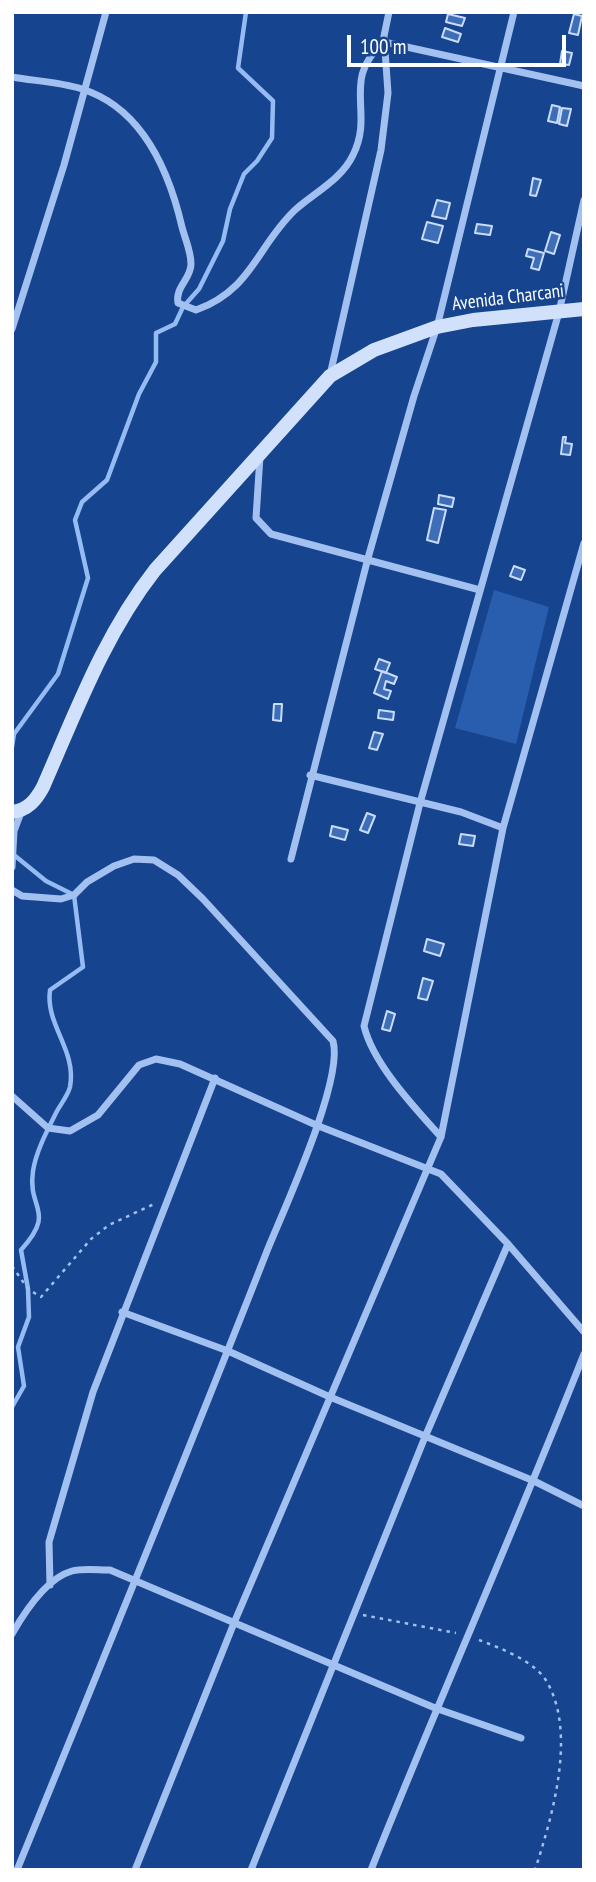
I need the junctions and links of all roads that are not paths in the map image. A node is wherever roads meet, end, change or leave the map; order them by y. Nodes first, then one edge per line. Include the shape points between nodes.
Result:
1 (106, 12) edge
2 (389, 12) edge
3 (514, 12) edge
4 (384, 42) junction
5 (499, 66) junction
6 (12, 77) edge
7 (584, 86) edge
8 (83, 89) junction
9 (584, 201) edge
10 (584, 309) edge
11 (559, 312) junction
12 (437, 327) junction
13 (12, 329) edge
14 (330, 376) junction
15 (260, 456) junction
16 (584, 543) edge
17 (368, 558) junction
18 (480, 590) junction
19 (310, 775) junction
20 (420, 803) junction
21 (17, 811) edge
22 (503, 828) junction
23 (291, 859) dead end
24 (12, 867) edge
25 (12, 890) edge
26 (215, 1079) junction
27 (12, 1096) edge
28 (316, 1125) junction
29 (441, 1137) junction
30 (425, 1167) junction
31 (508, 1244) junction
32 (122, 1312) junction
33 (584, 1332) edge
34 (228, 1351) junction
35 (584, 1354) edge
36 (330, 1397) junction
37 (425, 1437) junction
38 (534, 1481) junction
39 (584, 1506) edge
40 (136, 1579) junction
41 (50, 1586) junction
42 (234, 1623) junction
43 (12, 1634) edge
44 (333, 1666) junction
45 (435, 1708) junction
46 (521, 1738) dead end
47 (16, 1870) edge
48 (135, 1870) edge
49 (251, 1870) edge
50 (371, 1870) edge

1 - 8 street
2 - 4 street
3 - 5 street
4 - 5 street
4 - 8 street via 362,68 358,83 361,129 353,156 294,211 243,281 225,297 196,310 183,307 177,299 191,265 169,179 147,138 119,110
4 - 14 street via 388,93 381,150
5 - 7 street
5 - 12 street
6 - 8 street
8 - 13 street
9 - 11 street
10 - 11 main road, Avenida Charcani
11 - 12 main road, Avenida Charcani
11 - 18 street
12 - 14 main road, Avenida Charcani via 374,349
12 - 17 street
14 - 15 main road, Avenida Charcani
15 - 17 street via 256,518 271,534
15 - 21 main road, Avenida Charcani via 131,601 111,635 43,787 35,801
16 - 22 street
17 - 18 street
17 - 19 street
18 - 20 street
19 - 20 street
19 - 23 street
20 - 22 street
20 - 29 street via 364,1026 402,1092
21 - 24 street
22 - 29 street
25 - 28 street via 22,896 61,900 114,866 134,859 154,860 178,875 333,1041 335,1063
26 - 27 street via 156,1059 139,1065 98,1115 70,1131 48,1128
26 - 28 street
26 - 32 street
28 - 30 street
28 - 34 street
29 - 30 street
30 - 31 street via 441,1174
30 - 36 street
31 - 33 street
31 - 37 street
32 - 34 street
32 - 41 street via 49,1542
34 - 36 street
34 - 40 street
35 - 38 street
36 - 37 street
36 - 42 street
37 - 38 street
37 - 44 street
38 - 39 street
38 - 45 street
40 - 41 street via 110,1570 70,1571
40 - 42 street
40 - 47 street
41 - 43 street
42 - 44 street
42 - 48 street
44 - 45 street
44 - 49 street
45 - 46 street
45 - 50 street

